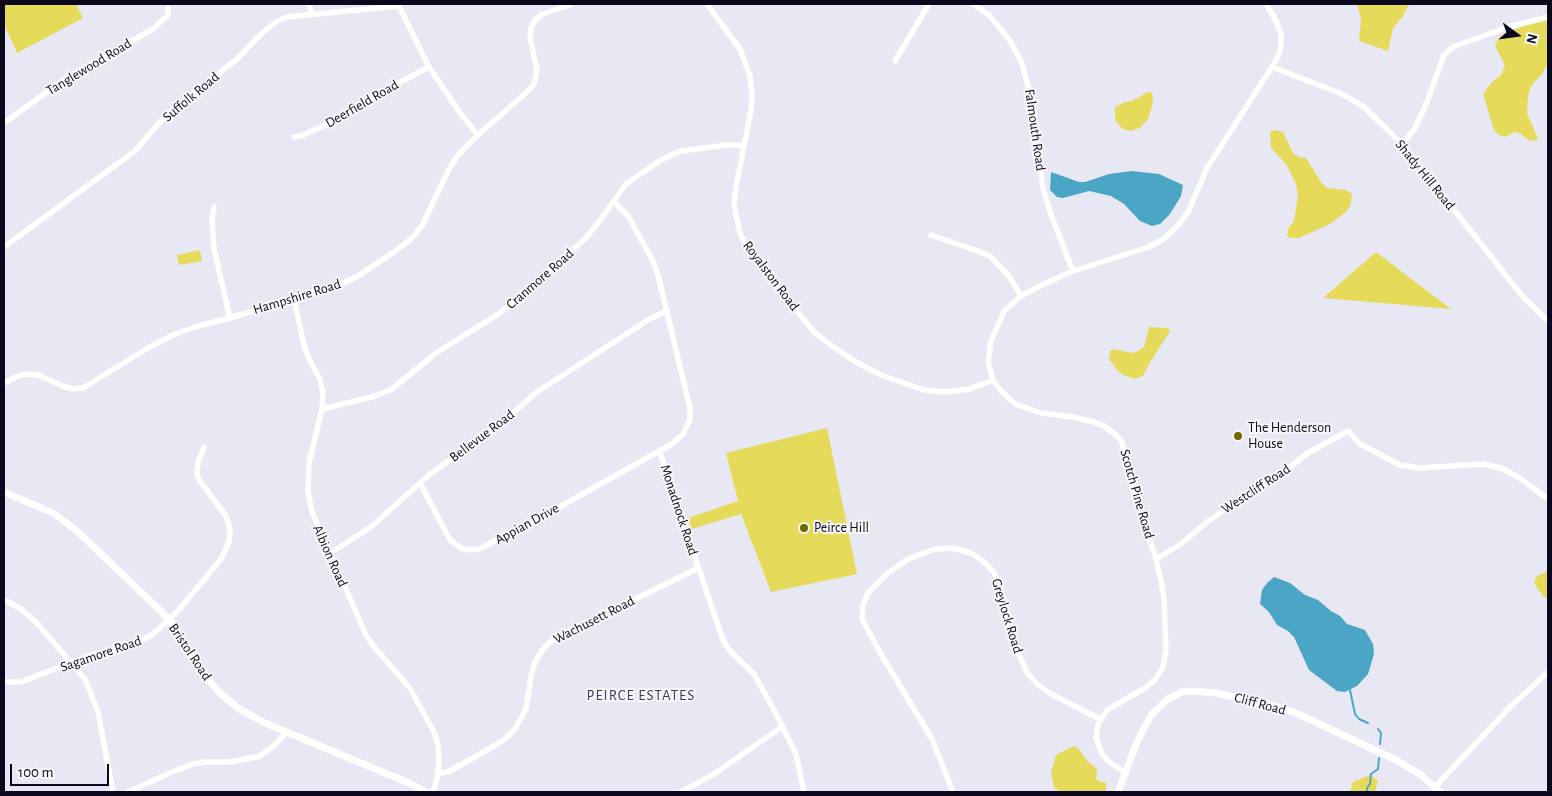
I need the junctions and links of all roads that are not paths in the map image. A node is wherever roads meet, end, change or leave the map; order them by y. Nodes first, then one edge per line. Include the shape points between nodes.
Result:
1 (309, 4) edge
2 (572, 4) edge
3 (707, 4) edge
4 (929, 4) edge
5 (972, 4) edge
6 (1266, 4) edge
7 (400, 5) edge
8 (168, 8) dead end
9 (312, 14) junction
10 (1548, 17) edge
11 (895, 62) dead end
12 (429, 67) junction
13 (1272, 67) junction
14 (4, 123) edge
15 (478, 135) junction
16 (294, 137) dead end
17 (1402, 144) junction
18 (744, 145) junction
19 (614, 202) junction
20 (214, 208) dead end
21 (932, 235) dead end
22 (4, 247) edge
23 (1073, 271) junction
24 (1020, 296) junction
25 (294, 299) junction
26 (666, 310) junction
27 (230, 318) junction
28 (1548, 321) edge
29 (993, 380) junction
30 (4, 383) edge
31 (322, 409) junction
32 (204, 448) dead end
33 (659, 450) junction
34 (420, 483) junction
35 (4, 492) edge
36 (1548, 499) edge
37 (329, 554) junction
38 (1156, 559) junction
39 (698, 568) junction
40 (4, 600) edge
41 (169, 620) junction
42 (72, 663) junction
43 (1548, 672) edge
44 (4, 682) edge
45 (1100, 719) junction
46 (782, 726) junction
47 (286, 732) junction
48 (1125, 772) junction
49 (438, 774) junction
50 (1437, 789) edge
51 (113, 792) edge
52 (128, 792) edge
53 (426, 792) edge
54 (433, 792) edge
55 (681, 792) edge
56 (804, 792) edge
57 (954, 792) edge
58 (1118, 792) edge

1 - 9 street
2 - 15 street, Hampshire Road via 535,20 530,37 537,67 535,82
3 - 18 street, Royalston Road via 738,46 748,71 752,105
4 - 11 street
5 - 23 street, Falmouth Road via 989,14 1009,39 1022,63 1033,105 1043,188
6 - 13 street via 1281,34 1279,54
7 - 9 street, Suffolk Road
7 - 12 street
8 - 14 street, Tanglewood Road via 168,15 153,29 66,78
9 - 22 street, Suffolk Road via 277,21 237,60 165,116 136,151
10 - 17 street via 1506,28 1454,47 1444,55 1425,107 1414,130
12 - 15 street
12 - 16 street, Deerfield Road via 339,119
13 - 17 street, Shady Hill Road via 1342,94 1364,107
13 - 23 street via 1206,168 1188,212 1178,226 1149,247
15 - 25 street, Hampshire Road via 453,162 424,222 407,242 349,281
17 - 28 street, Shady Hill Road via 1523,297
18 - 19 street, Cranmore Road via 674,153 629,181
18 - 29 street, Royalston Road via 734,201 738,230 769,277 816,332 856,362 912,387 948,392 970,389
19 - 26 street, Monadnock Road via 626,214 654,263
19 - 31 street, Cranmore Road via 581,243 500,313 436,353 392,389
20 - 27 street via 214,250
21 - 24 street via 990,256 1010,276
23 - 24 street
24 - 29 street via 1004,311 991,341 988,362
25 - 27 street, Hampshire Road
25 - 31 street, Albion Road via 304,345 322,383
26 - 33 street, Monadnock Road via 691,414 681,436
26 - 34 street, Bellevue Road via 537,392 496,428
27 - 30 street, Hampshire Road via 166,338 83,388 73,389 38,375 25,374
29 - 38 street, Scotch Pine Road via 1016,404 1094,422 1117,436 1122,442 1131,482
31 - 37 street, Albion Road via 309,458 308,491 313,517
32 - 41 street, Sagamore Road via 197,474 226,516 229,542 221,559
33 - 34 street, Appian Drive via 476,550 461,548 450,540
33 - 39 street, Monadnock Road
34 - 37 street, Bellevue Road via 377,522
35 - 41 street, Bristol Road via 64,520
36 - 38 street, Westcliff Road via 1518,476 1501,468 1483,464 1419,468 1400,465 1360,444 1348,431 1308,453
37 - 49 street, Albion Road via 368,638 406,683 429,721 438,745
38 - 45 street, Scotch Pine Road via 1164,598 1166,651 1163,667 1152,682 1110,708
39 - 46 street, Monadnock Road via 726,646 754,674
39 - 49 street, Wachusett Road via 551,641 535,662 526,708 512,733 450,771
40 - 42 street via 36,622
41 - 42 street, Sagamore Road via 138,643
41 - 47 street, Bristol Road via 200,669 220,693 246,714
42 - 44 street, Sagamore Road via 21,682
42 - 51 street via 84,679 98,712
43 - 50 street via 1510,707
45 - 48 street via 1096,734 1098,748 1106,760
45 - 57 street, Greylock Road via 1051,694 1030,676 1016,648 999,582 983,560 952,548 935,549 910,558 888,573 868,593 862,619 932,739
46 - 55 street
46 - 56 street, Monadnock Road via 796,754
47 - 52 street via 260,756 193,764
47 - 53 street, Bristol Road
48 - 50 street, Cliff Road via 1154,711 1177,694 1198,691 1266,703 1296,713 1396,760
48 - 58 street, Cliff Road
49 - 54 street, Albion Road

